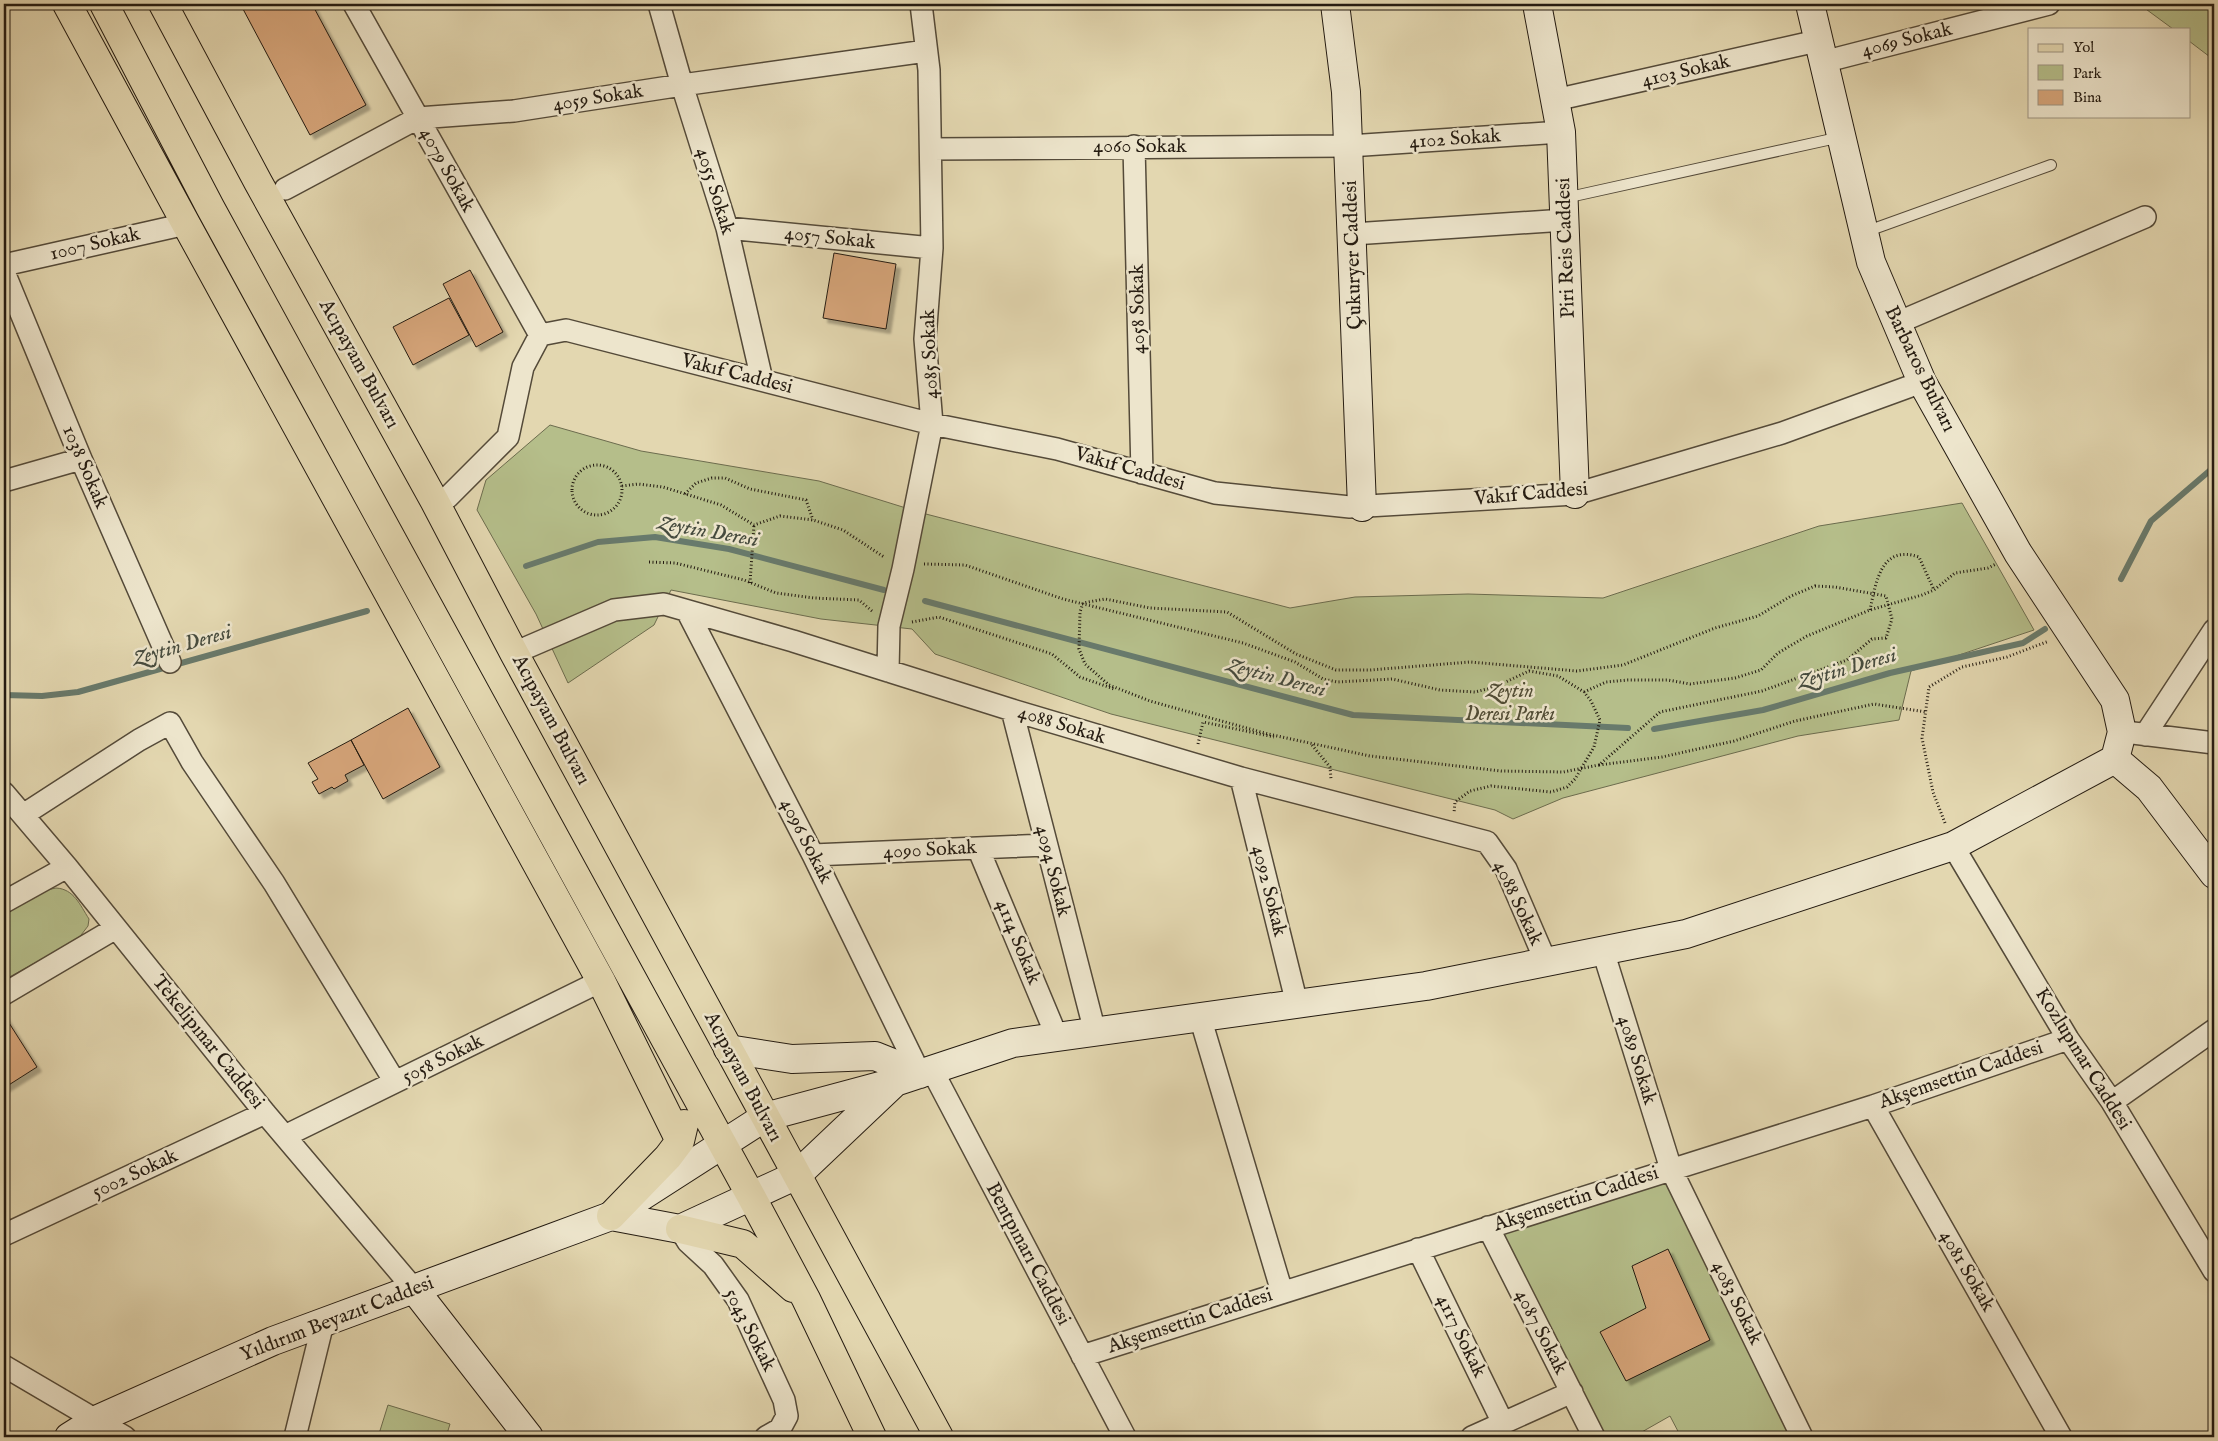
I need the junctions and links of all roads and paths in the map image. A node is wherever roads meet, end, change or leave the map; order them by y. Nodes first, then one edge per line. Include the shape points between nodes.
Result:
1 (67, 4) edge
2 (104, 4) edge
3 (163, 4) edge
4 (354, 4) edge
5 (659, 4) edge
6 (921, 4) edge
7 (1336, 4) edge
8 (1537, 4) edge
9 (1810, 4) edge
10 (2049, 4) edge
11 (926, 52) junction
12 (1820, 52) junction
13 (682, 84) junction
14 (1555, 100) junction
15 (418, 118) junction
16 (1561, 132) junction
17 (1841, 137) junction
18 (1134, 146) junction
19 (1349, 146) junction
20 (930, 148) junction
21 (2051, 165) dead end
22 (285, 189) dead end
23 (1564, 209) junction
24 (2145, 217) dead end
25 (186, 224) junction
26 (727, 228) junction
27 (1864, 233) junction
28 (1353, 234) junction
29 (932, 248) junction
30 (4, 265) edge
31 (4, 272) edge
32 (1897, 323) junction
33 (540, 335) junction
34 (762, 380) junction
35 (1922, 382) junction
36 (932, 424) junction
37 (82, 459) junction
38 (1142, 473) junction
39 (4, 481) edge
40 (622, 486) junction
41 (685, 494) junction
42 (1576, 494) junction
43 (435, 502) junction
44 (1362, 507) junction
45 (813, 520) junction
46 (754, 525) junction
47 (2018, 553) junction
48 (649, 562) dead end
49 (903, 568) junction
50 (750, 583) junction
51 (1934, 590) junction
52 (1874, 594) junction
53 (1084, 603) junction
54 (1889, 605) junction
55 (1870, 610) junction
56 (687, 611) junction
57 (889, 626) junction
58 (2214, 630) edge
59 (2070, 632) junction
60 (514, 653) junction
61 (170, 662) dead end
62 (888, 671) junction
63 (1584, 692) junction
64 (1150, 701) junction
65 (1164, 706) dead end
66 (1012, 710) junction
67 (1926, 712) junction
68 (1203, 722) dead end
69 (2134, 733) junction
70 (1292, 739) junction
71 (1303, 741) junction
72 (2214, 743) edge
73 (2114, 759) junction
74 (1599, 766) junction
75 (1581, 769) junction
76 (1241, 778) junction
77 (4, 793) edge
78 (1333, 802) junction
79 (23, 815) junction
80 (1451, 833) junction
81 (1046, 844) junction
82 (1953, 846) junction
83 (978, 848) junction
84 (813, 855) junction
85 (68, 867) junction
86 (2214, 874) edge
87 (4, 902) edge
88 (116, 928) junction
89 (1603, 951) junction
90 (1546, 962) junction
91 (601, 981) junction
92 (4, 994) edge
93 (1297, 1004) junction
94 (1200, 1017) junction
95 (2214, 1030) edge
96 (1095, 1032) junction
97 (1057, 1037) junction
98 (2068, 1039) junction
99 (728, 1049) junction
100 (916, 1075) junction
101 (395, 1082) junction
102 (692, 1086) junction
103 (2112, 1102) junction
104 (1873, 1106) junction
105 (265, 1113) junction
106 (765, 1117) junction
107 (285, 1136) junction
108 (680, 1141) junction
109 (723, 1144) junction
110 (1671, 1169) junction
111 (796, 1175) junction
112 (751, 1196) junction
113 (611, 1216) junction
114 (1488, 1227) junction
115 (680, 1229) junction
116 (4, 1235) edge
117 (1418, 1249) junction
118 (2214, 1271) edge
119 (414, 1289) junction
120 (1282, 1292) junction
121 (806, 1299) junction
122 (323, 1323) junction
123 (1082, 1356) junction
124 (4, 1366) edge
125 (1572, 1392) junction
126 (96, 1420) junction
127 (1503, 1423) junction
128 (68, 1437) edge
129 (125, 1437) edge
130 (295, 1437) edge
131 (530, 1437) edge
132 (766, 1437) edge
133 (852, 1437) edge
134 (872, 1437) edge
135 (938, 1437) edge
136 (1125, 1437) edge
137 (1472, 1437) edge
138 (1594, 1437) edge
139 (1802, 1437) edge
140 (2061, 1437) edge

1 - 25 main road
2 - 102 main road via 210,207
3 - 43 main road, Acıpayam Bulvarı
4 - 15 street, 4079 Sokak
5 - 13 street, 4055 Sokak
6 - 11 street, 4085 Sokak
7 - 19 street, Çukuryer Caddesi
8 - 14 street, Piri Reis Caddesi
9 - 12 street, Barbaros Bulvarı
10 - 12 street, 4069 Sokak
11 - 13 street, 4059 Sokak
11 - 20 street, 4085 Sokak
12 - 14 street, 4103 Sokak
12 - 17 street, Barbaros Bulvarı
13 - 15 street, 4059 Sokak via 514,111
13 - 26 street, 4055 Sokak
14 - 16 street, Piri Reis Caddesi
15 - 22 street, 4059 Sokak
15 - 33 street, 4079 Sokak
16 - 19 street, 4102 Sokak
16 - 23 street, Piri Reis Caddesi
17 - 23 lane
17 - 27 street, Barbaros Bulvarı
18 - 19 street, 4060 Sokak
18 - 20 street, 4060 Sokak
18 - 38 street, 4058 Sokak
19 - 28 street, Çukuryer Caddesi
20 - 29 street, 4085 Sokak
21 - 27 lane
23 - 28 street
23 - 42 street, Piri Reis Caddesi
24 - 32 street
25 - 30 street, 1007 Sokak
25 - 91 main road
26 - 29 street, 4057 Sokak
26 - 34 street, 4055 Sokak
27 - 32 street, Barbaros Bulvarı via 1871,262
28 - 44 street, Çukuryer Caddesi
29 - 36 street, 4085 Sokak via 925,339
31 - 37 street, 1038 Sokak
32 - 35 street, Barbaros Bulvarı
33 - 34 street, Vakıf Caddesi via 566,330
33 - 43 street via 523,367 508,437 448,497
34 - 36 street, Vakıf Caddesi
35 - 42 street, Vakıf Caddesi via 1782,433
35 - 47 street, Barbaros Bulvarı
36 - 38 street, Vakıf Caddesi via 1058,449
36 - 49 street, 4085 Sokak
37 - 39 street
37 - 61 street, 1038 Sokak
38 - 44 street, Vakıf Caddesi via 1215,493
40 - 40 path via 612,470 593,465 576,475 572,494 582,511 601,515 618,505
40 - 41 path via 663,487
41 - 45 path via 696,483 725,478 750,489 806,500
41 - 46 path via 721,505
42 - 44 street, Vakıf Caddesi
43 - 60 main road, Acıpayam Bulvarı
45 - 46 path via 780,516
45 - 49 path via 843,530
46 - 50 path
47 - 51 path via 1988,568 1955,573
47 - 59 street, Barbaros Bulvarı
48 - 50 path via 675,563
49 - 53 path via 930,562 965,565 1063,599
49 - 57 street, 4085 Sokak
50 - 57 path via 776,593 859,600
51 - 52 path via 1920,557 1906,553 1891,558 1877,576
51 - 54 path
52 - 53 path via 1815,586 1758,616 1715,628 1623,665 1576,671 1470,662 1336,670 1296,654 1226,612 1150,608 1105,599
52 - 54 path via 1886,596
52 - 55 path
53 - 63 path via 1243,643 1295,662 1323,679 1337,682 1392,680 1440,690 1475,692 1495,687 1529,671 1558,676
53 - 64 path via 1080,612 1079,649 1085,664 1109,685
54 - 55 path
54 - 74 path via 1892,619 1886,638 1872,639 1847,660 1762,690 1660,712
55 - 63 path via 1807,636 1778,653 1761,670 1735,678 1690,684 1668,680 1606,682
56 - 60 street, 4088 Sokak via 664,604 614,610
56 - 62 street, 4088 Sokak
56 - 84 street, 4096 Sokak
57 - 62 street, 4085 Sokak
57 - 64 path via 939,617 1052,654 1080,677
58 - 69 street
59 - 67 path via 2007,657 1962,667 1929,687
59 - 69 street, Barbaros Bulvarı
60 - 99 main road, Acıpayam Bulvarı
62 - 66 street, 4088 Sokak
63 - 75 path via 1600,720 1594,747
64 - 65 path
64 - 70 path
66 - 76 street, 4088 Sokak
66 - 81 street, 4094 Sokak
67 - 74 path via 1874,704 1795,721 1734,741
67 - 82 path via 1922,738 1933,792
68 - 70 path
69 - 72 street
69 - 73 street
70 - 71 path
71 - 75 path via 1370,756 1501,771 1563,772
71 - 78 path via 1314,745 1330,767
73 - 82 street, Yıldırım Beyazıt Caddesi
73 - 86 street via 2148,788
74 - 75 path
75 - 80 path via 1567,787 1551,792 1491,786 1470,791 1455,802
76 - 78 street, 4088 Sokak
76 - 93 street, 4092 Sokak
77 - 79 street, Tekelipınar Caddesi
78 - 80 street, 4088 Sokak
79 - 85 street, Tekelipınar Caddesi
79 - 101 street via 170,723 192,762 274,883
80 - 90 street, 4088 Sokak via 1487,842 1506,869
81 - 83 street, 4090 Sokak
81 - 96 street, 4094 Sokak
82 - 89 street, Yıldırım Beyazıt Caddesi via 1686,934
82 - 98 street, Kozlupınar Caddesi
83 - 84 street, 4090 Sokak
83 - 97 street, 4114 Sokak
84 - 100 street, 4096 Sokak
85 - 87 street
85 - 88 street, Tekelipınar Caddesi
88 - 92 street
88 - 105 street, Tekelipınar Caddesi
89 - 90 street, Yıldırım Beyazıt Caddesi
89 - 110 street, 4089 Sokak
90 - 93 street, Yıldırım Beyazıt Caddesi via 1426,986
91 - 101 street, 5058 Sokak
91 - 108 main road
93 - 94 street, Yıldırım Beyazıt Caddesi
94 - 96 street, Yıldırım Beyazıt Caddesi
94 - 120 street
95 - 103 street
96 - 97 street, Yıldırım Beyazıt Caddesi
97 - 100 street, Yıldırım Beyazıt Caddesi via 1013,1043
98 - 103 street, Kozlupınar Caddesi
98 - 104 street, Akşemsettin Caddesi
99 - 100 street via 792,1059 875,1056
99 - 106 main road, Acıpayam Bulvarı
100 - 106 street, Yıldırım Beyazıt Caddesi
100 - 111 street
100 - 123 street, Bentpınarı Caddesi
101 - 107 street, 5058 Sokak
102 - 108 main road
102 - 109 main road
103 - 118 street, Kozlupınar Caddesi
104 - 110 street, Akşemsettin Caddesi
104 - 140 street, 4081 Sokak
105 - 107 street, Tekelipınar Caddesi
105 - 116 street, 5002 Sokak
106 - 109 street, Yıldırım Beyazıt Caddesi
106 - 111 main road, Acıpayam Bulvarı
107 - 119 street, Tekelipınar Caddesi
108 - 113 main road
109 - 112 main road
109 - 113 street, Yıldırım Beyazıt Caddesi
110 - 114 street, Akşemsettin Caddesi
110 - 139 street, 4083 Sokak
111 - 112 street
111 - 135 main road, Acıpayam Bulvarı
112 - 115 street
112 - 121 main road
113 - 115 street
113 - 119 street, Yıldırım Beyazıt Caddesi
114 - 117 street, Akşemsettin Caddesi
114 - 125 street, 4087 Sokak
115 - 121 main road via 743,1244
115 - 132 street, 5043 Sokak via 688,1242 713,1265 738,1300 784,1400 787,1416 780,1428
117 - 120 street, Akşemsettin Caddesi
117 - 127 street, 4117 Sokak
119 - 122 street, Yıldırım Beyazıt Caddesi
119 - 131 street
120 - 123 street, Akşemsettin Caddesi
121 - 133 main road
121 - 134 main road
122 - 126 street, Yıldırım Beyazıt Caddesi via 273,1341
122 - 130 street
123 - 136 street, Bentpınarı Caddesi
124 - 126 street
125 - 127 street
125 - 138 street, 4087 Sokak
126 - 128 street, Yıldırım Beyazıt Caddesi
126 - 129 street
127 - 137 street

